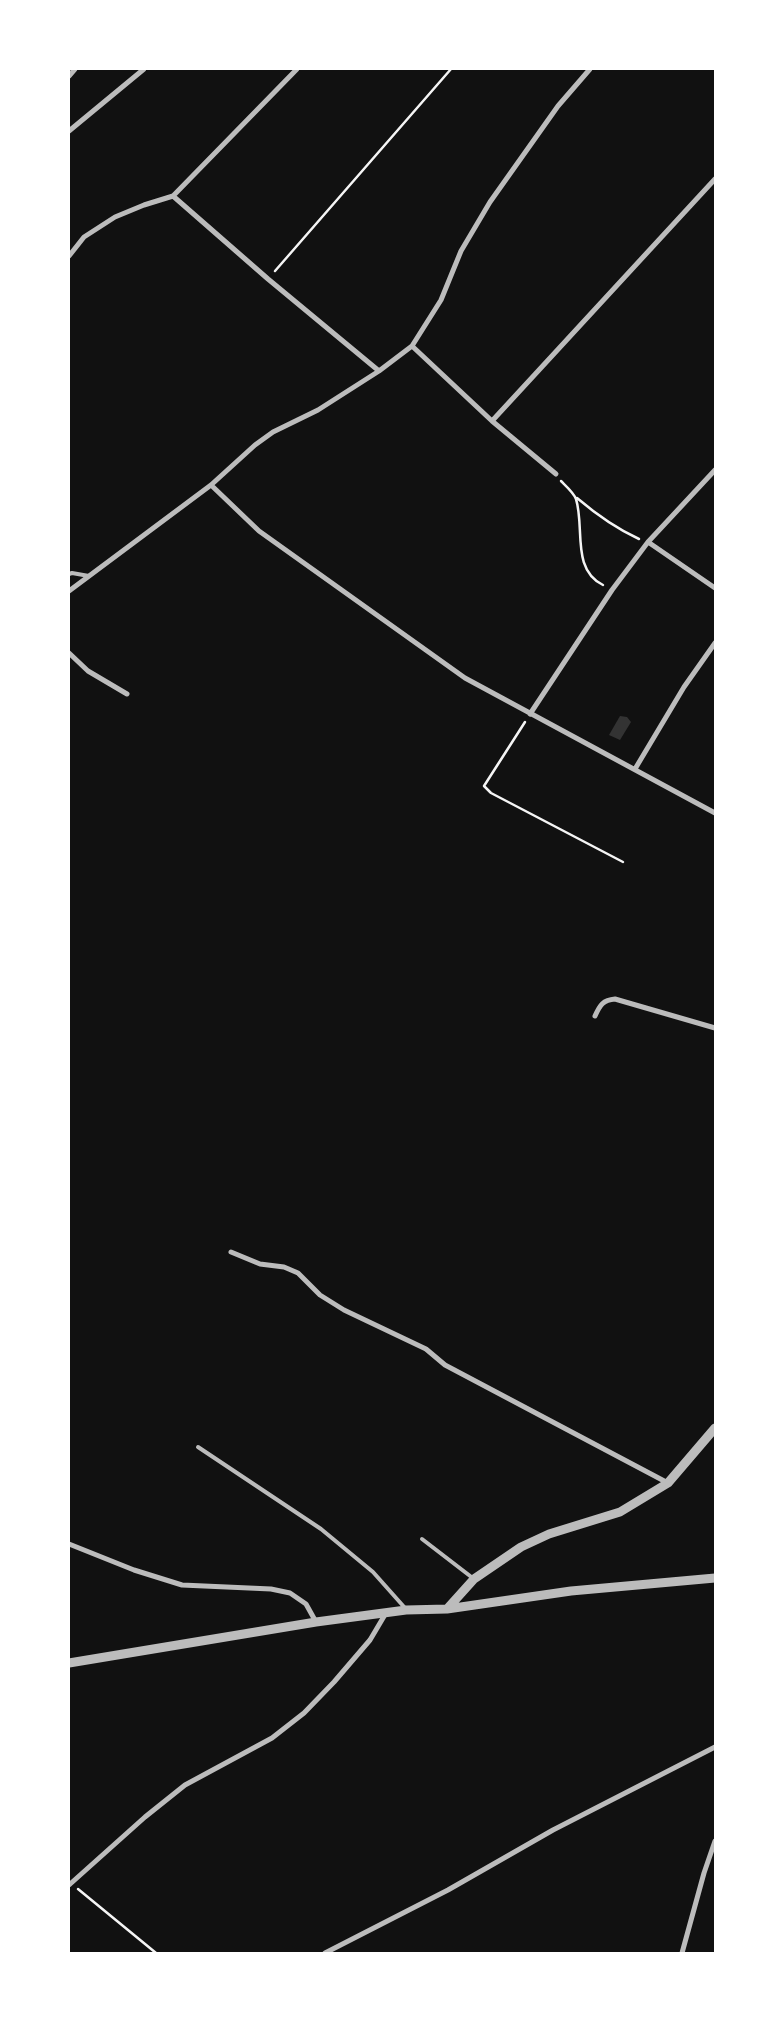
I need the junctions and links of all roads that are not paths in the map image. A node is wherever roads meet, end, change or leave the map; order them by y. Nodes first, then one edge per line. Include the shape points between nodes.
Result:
1 (75, 69) edge
2 (144, 69) edge
3 (297, 69) edge
4 (590, 69) edge
5 (69, 76) edge
6 (69, 131) edge
7 (715, 179) edge
8 (173, 196) junction
9 (69, 256) edge
10 (412, 346) junction
11 (379, 371) junction
12 (492, 421) junction
13 (715, 470) edge
14 (556, 474) road end
15 (211, 485) junction
16 (648, 542) junction
17 (69, 574) edge
18 (89, 576) junction
19 (715, 588) edge
20 (69, 591) edge
21 (715, 643) edge
22 (69, 653) edge
23 (128, 694) dead end
24 (530, 714) junction
25 (635, 769) junction
26 (715, 814) edge
27 (595, 1016) dead end
28 (715, 1028) edge
29 (231, 1252) dead end
30 (715, 1428) edge
31 (198, 1447) dead end
32 (668, 1483) junction
33 (422, 1538) dead end
34 (69, 1544) edge
35 (715, 1578) edge
36 (474, 1579) junction
37 (447, 1609) junction
38 (406, 1610) junction
39 (386, 1613) junction
40 (316, 1622) junction
41 (69, 1663) edge
42 (715, 1748) edge
43 (715, 1841) edge
44 (70, 1884) edge
45 (325, 1953) edge
46 (682, 1953) edge

1 - 5 street
2 - 6 street
3 - 8 street
4 - 10 street via 558,106 490,202 461,251 441,300
7 - 12 street
8 - 9 street via 115,218 84,237
8 - 11 street
10 - 11 street
10 - 12 street
11 - 15 street via 318,410 255,444
12 - 14 street
13 - 16 street
15 - 18 street
15 - 24 street via 259,531 402,634 465,678
16 - 19 street
16 - 24 street via 612,590
17 - 18 lane
18 - 20 street
21 - 25 street via 684,687
22 - 23 street via 88,672
24 - 25 street
25 - 26 street
27 - 28 street via 599,1005 615,999
29 - 32 street via 260,1264 284,1267 298,1273 320,1295 344,1310 426,1349 444,1365
30 - 32 street
31 - 38 lane via 321,1530 373,1572
32 - 36 street via 620,1512 549,1534 522,1547
33 - 36 lane
34 - 40 street via 182,1585 271,1589 290,1593 306,1604
35 - 37 street via 571,1591
36 - 37 street
37 - 38 street
38 - 39 street
39 - 40 street
39 - 44 street via 370,1640 304,1713 272,1738 185,1785
40 - 41 street
42 - 45 street via 553,1830 448,1890
43 - 46 street

